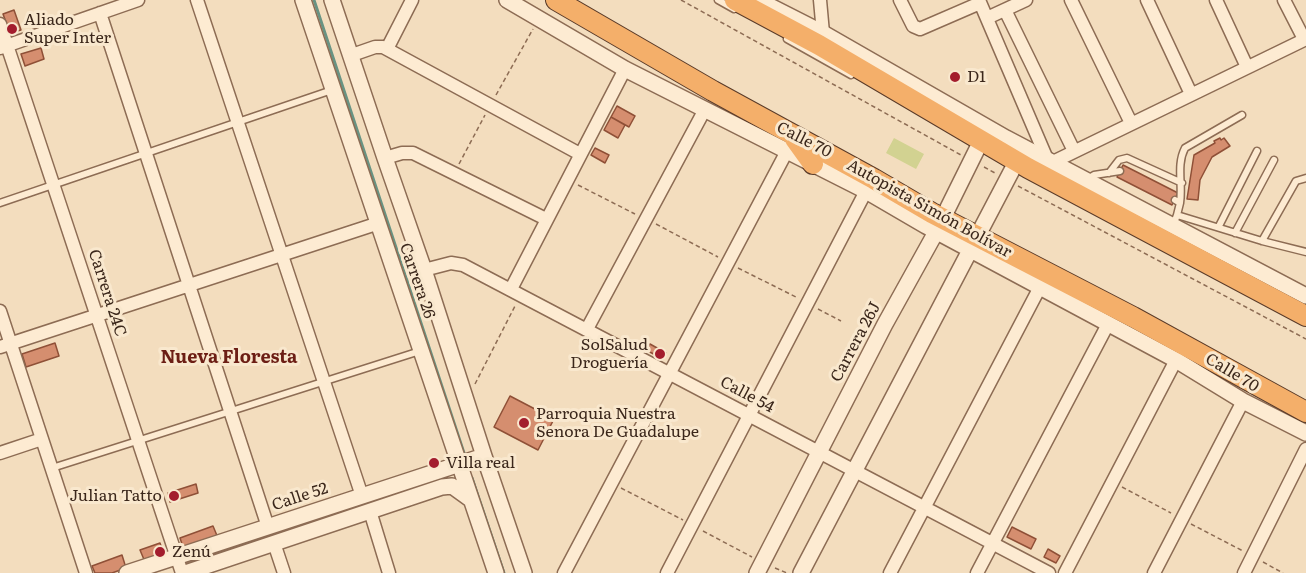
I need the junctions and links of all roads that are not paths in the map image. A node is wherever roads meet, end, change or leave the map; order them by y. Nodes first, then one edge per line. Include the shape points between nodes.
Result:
1 (138, 0) edge
2 (197, 0) edge
3 (303, 0) edge
4 (332, 0) edge
5 (412, 0) edge
6 (507, 0) edge
7 (556, 0) edge
8 (718, 0) edge
9 (758, 0) edge
10 (820, 0) edge
11 (900, 0) edge
12 (1026, 0) edge
13 (1071, 0) edge
14 (1147, 0) edge
15 (1216, 0) edge
16 (1284, 0) edge
17 (980, 2) edge
18 (118, 3) edge
19 (737, 6) edge
20 (997, 11) edge
21 (100, 13) junction
22 (0, 24) edge
23 (621, 29) dead end
24 (777, 33) dead end
25 (823, 33) junction
26 (1305, 39) edge
27 (4, 47) edge
28 (387, 49) junction
29 (660, 51) dead end
30 (352, 55) junction
31 (1247, 67) junction
32 (625, 69) junction
33 (857, 78) dead end
34 (333, 90) junction
35 (1191, 94) junction
36 (704, 111) junction
37 (1242, 115) dead end
38 (238, 122) junction
39 (1131, 123) junction
40 (1033, 128) junction
41 (949, 131) dead end
42 (789, 143) junction
43 (980, 144) junction
44 (1074, 151) junction
45 (1257, 151) dead end
46 (146, 153) junction
47 (580, 154) junction
48 (385, 158) junction
49 (1274, 160) dead end
50 (1050, 161) junction
51 (813, 164) joint
52 (1015, 164) junction
53 (1120, 171) dead end
54 (1109, 173) junction
55 (840, 178) joint
56 (1306, 178) edge
57 (1085, 180) junction
58 (1182, 183) junction
59 (53, 185) junction
60 (870, 185) junction
61 (0, 203) edge
62 (940, 217) junction
63 (546, 219) junction
64 (1175, 221) junction
65 (379, 223) junction
66 (1219, 226) junction
67 (1235, 233) junction
68 (1141, 237) dead end
69 (976, 239) junction
70 (1262, 241) junction
71 (1151, 243) dead end
72 (1162, 248) dead end
73 (1306, 252) edge
74 (282, 254) junction
75 (1036, 258) dead end
76 (424, 270) junction
77 (1250, 277) junction
78 (189, 284) junction
79 (1040, 286) junction
80 (516, 292) junction
81 (1306, 296) edge
82 (1264, 303) dead end
83 (0, 311) edge
84 (97, 316) junction
85 (1306, 316) edge
86 (1108, 324) junction
87 (1306, 324) edge
88 (587, 329) junction
89 (5, 345) edge
90 (422, 350) junction
91 (1176, 360) junction
92 (670, 373) junction
93 (324, 381) junction
94 (1243, 401) junction
95 (230, 411) junction
96 (1306, 412) edge
97 (750, 415) junction
98 (1306, 433) edge
99 (42, 439) junction
100 (138, 440) junction
101 (1306, 449) edge
102 (820, 452) junction
103 (0, 453) edge
104 (483, 456) junction
105 (458, 464) junction
106 (52, 468) junction
107 (855, 470) junction
108 (362, 496) junction
109 (470, 499) junction
110 (925, 507) junction
111 (370, 511) junction
112 (268, 526) junction
113 (274, 543) junction
114 (993, 543) junction
115 (177, 557) junction
116 (526, 571) edge
117 (86, 573) edge
118 (127, 573) edge
119 (184, 573) edge
120 (284, 573) edge
121 (389, 573) edge
122 (496, 573) edge
123 (564, 573) edge
124 (667, 573) edge
125 (757, 573) edge
126 (801, 573) edge
127 (890, 573) edge
128 (977, 573) edge
129 (1049, 573) edge
130 (1065, 573) edge
131 (1154, 573) edge
132 (1244, 573) edge

1 - 18 street
2 - 38 street
3 - 34 street, Carrera 26
4 - 30 street, Carrera 26
5 - 28 street
6 - 32 street, Calle 70
7 - 42 highway, Autopista Simón Bolívar via 713,92
8 - 19 lane
9 - 25 street
10 - 25 street
11 - 17 street via 913,26 920,29
12 - 20 street
13 - 39 street
14 - 35 street
15 - 31 street
16 - 26 street
17 - 20 street
18 - 21 street
19 - 43 highway via 819,45
20 - 40 street
20 - 44 street
21 - 27 street
21 - 46 street
22 - 27 street, Carrera 24C
23 - 29 lane
24 - 33 lane
25 - 43 street
26 - 31 street
27 - 59 street, Carrera 24C
28 - 30 street via 378,47
28 - 47 street
30 - 48 street, Carrera 26
31 - 35 street
32 - 36 street, Calle 70
32 - 47 street
34 - 38 lane
34 - 65 street, Carrera 26
35 - 39 street
36 - 42 street, Calle 70
36 - 88 street
37 - 58 lane via 1185,148 1180,165
38 - 46 lane
38 - 74 street
39 - 44 street
40 - 50 street
40 - 52 street
41 - 43 lane
42 - 51 highway
42 - 60 highway, Autopista Simón Bolívar
42 - 92 street
43 - 52 highway
43 - 62 street, Carrera 26J
44 - 50 street
45 - 66 lane
46 - 59 lane
46 - 78 street
47 - 63 street
48 - 63 street via 413,153
48 - 76 street, Carrera 26
49 - 67 lane
50 - 52 street
50 - 57 street
51 - 55 street, Calle 70
52 - 68 lane
52 - 69 street
52 - 77 highway
53 - 54 lane
54 - 57 lane
54 - 58 lane via 1119,160 1126,158
55 - 60 highway
56 - 70 lane via 1296,182
57 - 64 street
58 - 64 lane
59 - 61 lane
59 - 84 street, Carrera 24C
60 - 62 highway, Autopista Simón Bolívar
60 - 97 street
62 - 69 highway, Autopista Simón Bolívar
62 - 102 street, Carrera 26J
63 - 80 street
64 - 66 lane
64 - 77 street
65 - 74 street
65 - 90 street, Carrera 26
66 - 67 lane
67 - 70 lane
69 - 75 lane
69 - 79 street, Calle 70
69 - 96 highway, Autopista Simón Bolívar via 1133,317
69 - 107 street
70 - 73 lane
71 - 72 lane
74 - 78 street
74 - 93 street
76 - 80 street, Calle 54 via 456,263
76 - 104 street, Carrera 26
77 - 81 street
77 - 85 highway
78 - 84 street
78 - 95 street
79 - 86 street, Calle 70
79 - 110 street
80 - 88 street, Calle 54
82 - 87 lane
83 - 89 street
84 - 89 street
84 - 100 street, Carrera 24C
86 - 91 street, Calle 70
86 - 114 street
88 - 92 street, Calle 54
89 - 99 street
90 - 93 lane
90 - 105 street, Carrera 26
91 - 94 street, Calle 70
91 - 130 street
92 - 97 street, Calle 54
92 - 123 street
93 - 95 lane
93 - 108 street
94 - 98 street, Calle 70
94 - 131 street
95 - 100 lane
95 - 112 street
97 - 102 street, Calle 54
97 - 124 street
99 - 103 street
99 - 106 street
100 - 106 lane
100 - 115 street, Carrera 24C
101 - 132 street
102 - 107 street, Calle 54
102 - 125 street, Carrera 26J
104 - 105 street, Calle 52
104 - 116 street, Carrera 26
105 - 108 street, Calle 52
105 - 109 street, Carrera 26
106 - 117 street
107 - 110 street, Calle 54
107 - 126 street
108 - 112 street, Calle 52
109 - 111 street via 452,486 442,487
109 - 122 street, Carrera 26
110 - 114 street, Calle 54
110 - 127 street
111 - 113 street
111 - 121 street
112 - 115 street, Calle 52
113 - 119 street
113 - 120 street
114 - 128 street
114 - 129 street, Calle 54
115 - 118 street, Calle 52
115 - 119 street, Carrera 24C

